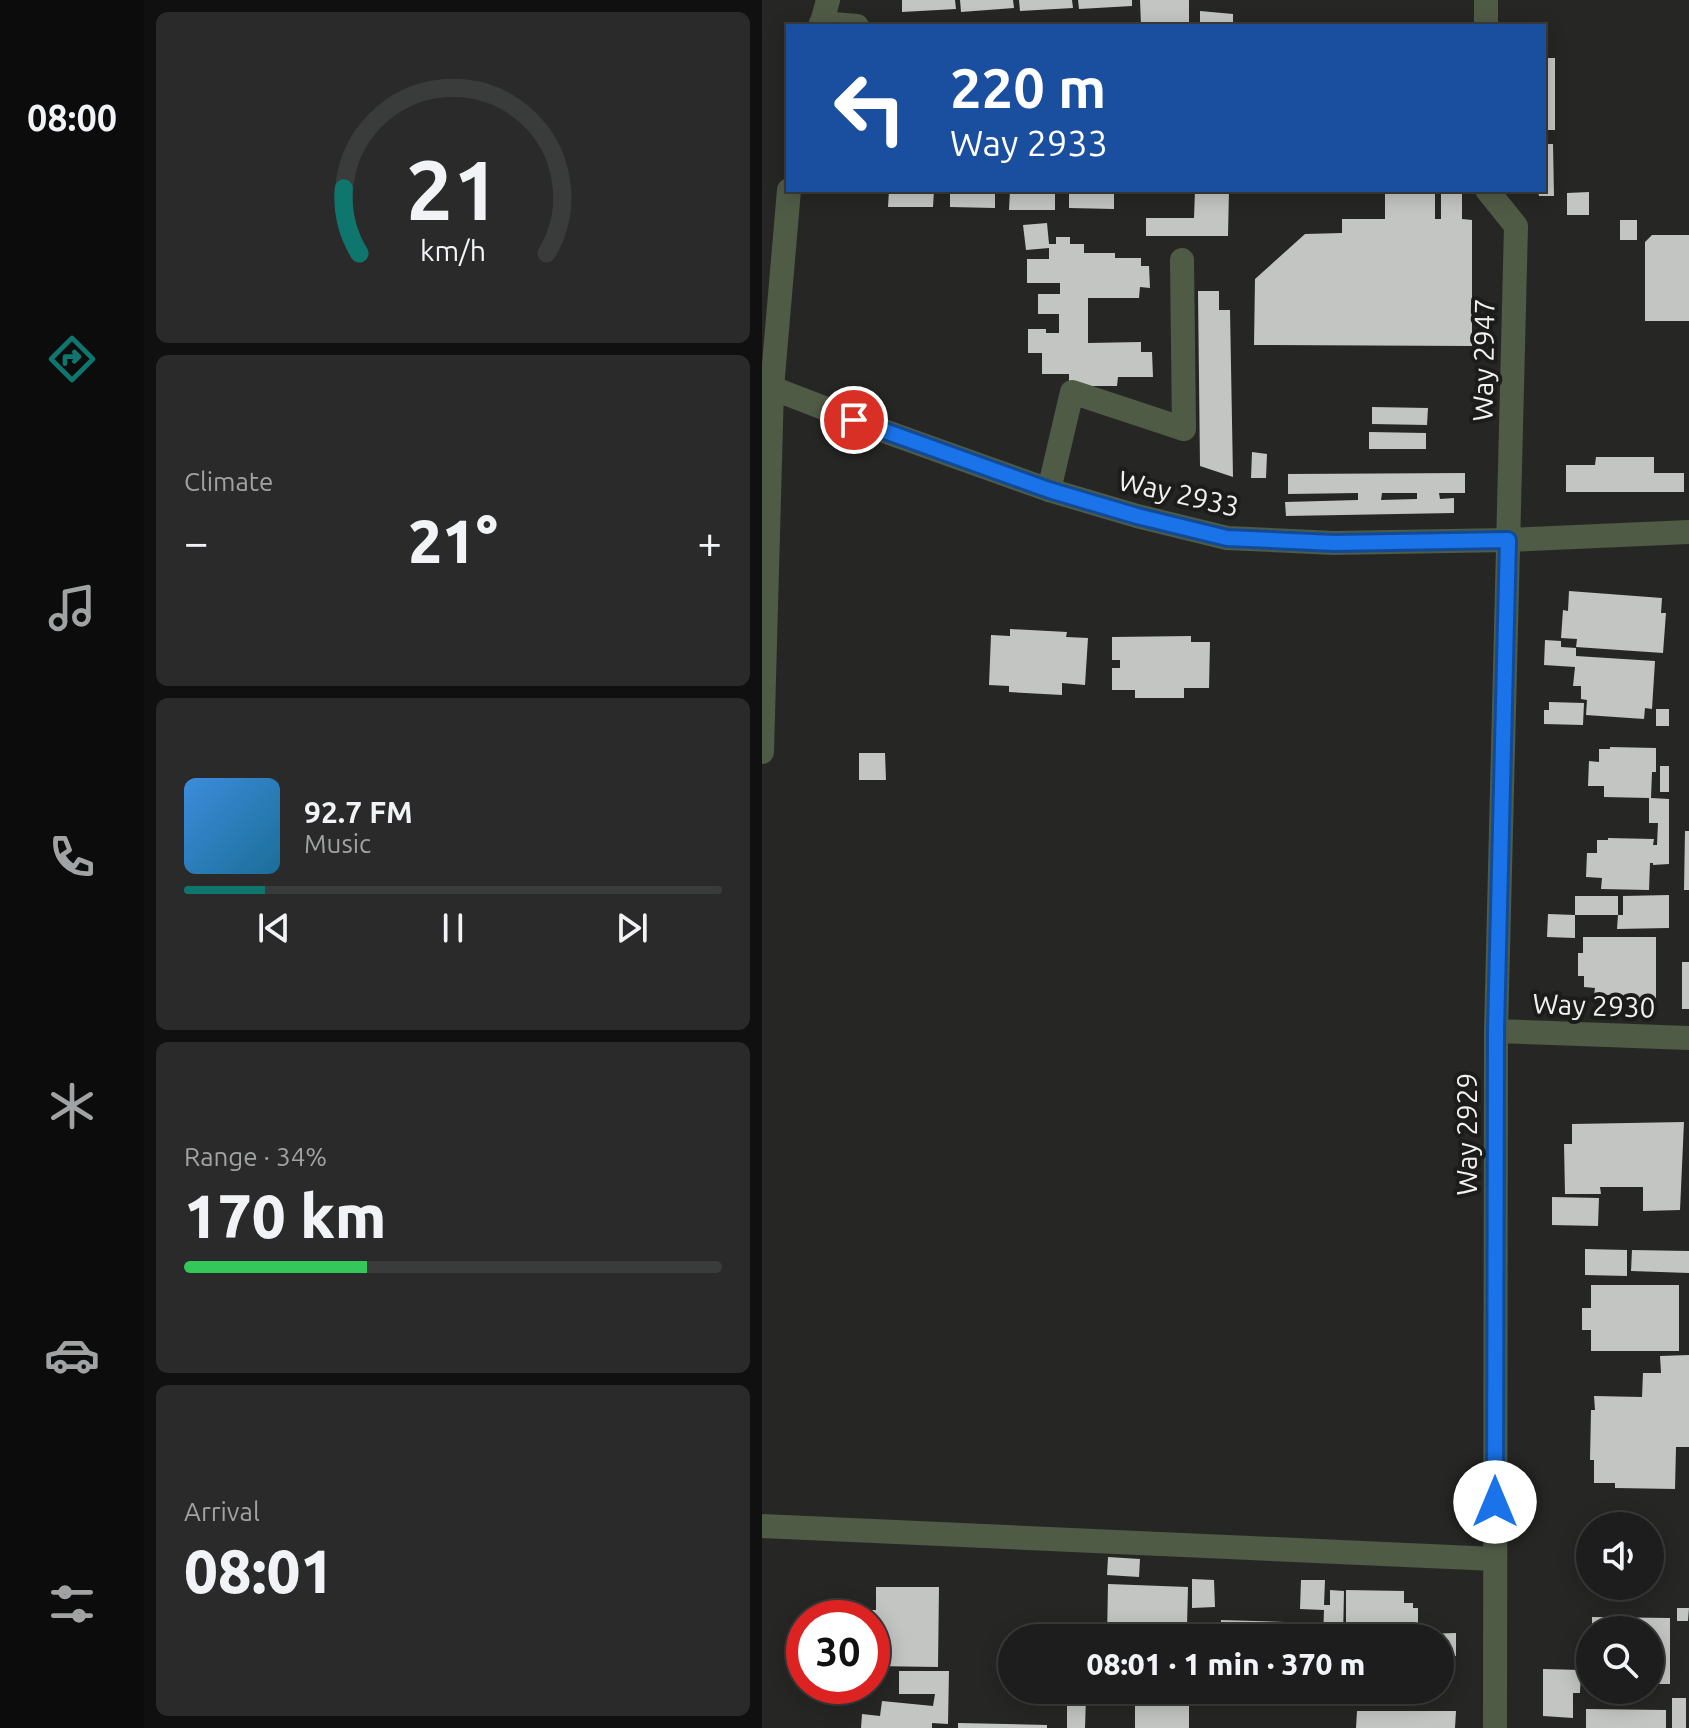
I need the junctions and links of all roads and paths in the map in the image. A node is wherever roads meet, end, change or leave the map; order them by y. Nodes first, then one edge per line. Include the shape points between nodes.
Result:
1 (1486, 0) edge
2 (823, 16) edge
3 (850, 24) edge
4 (1486, 24) edge
5 (789, 192) edge
6 (1489, 192) edge
7 (1182, 260) dead end
8 (772, 388) junction
9 (1049, 490) junction
10 (1689, 532) edge
11 (1508, 540) junction
12 (762, 752) edge
13 (1496, 1031) junction
14 (1689, 1038) edge
15 (762, 1526) edge
16 (1495, 1559) junction
17 (1495, 1728) edge

1 - 4 street
2 - 3 street
5 - 8 street
6 - 11 street, Way 2947 via 1516,226
7 - 9 street via 1184,429 1072,392
8 - 9 street, Way 2933
8 - 12 street
9 - 11 street, Way 2933 via 1227,538 1334,543
10 - 11 street, Way 2933
11 - 13 street, Way 2929
13 - 14 street, Way 2930
13 - 16 street, Way 2929
15 - 16 street
16 - 17 street, Way 2929

